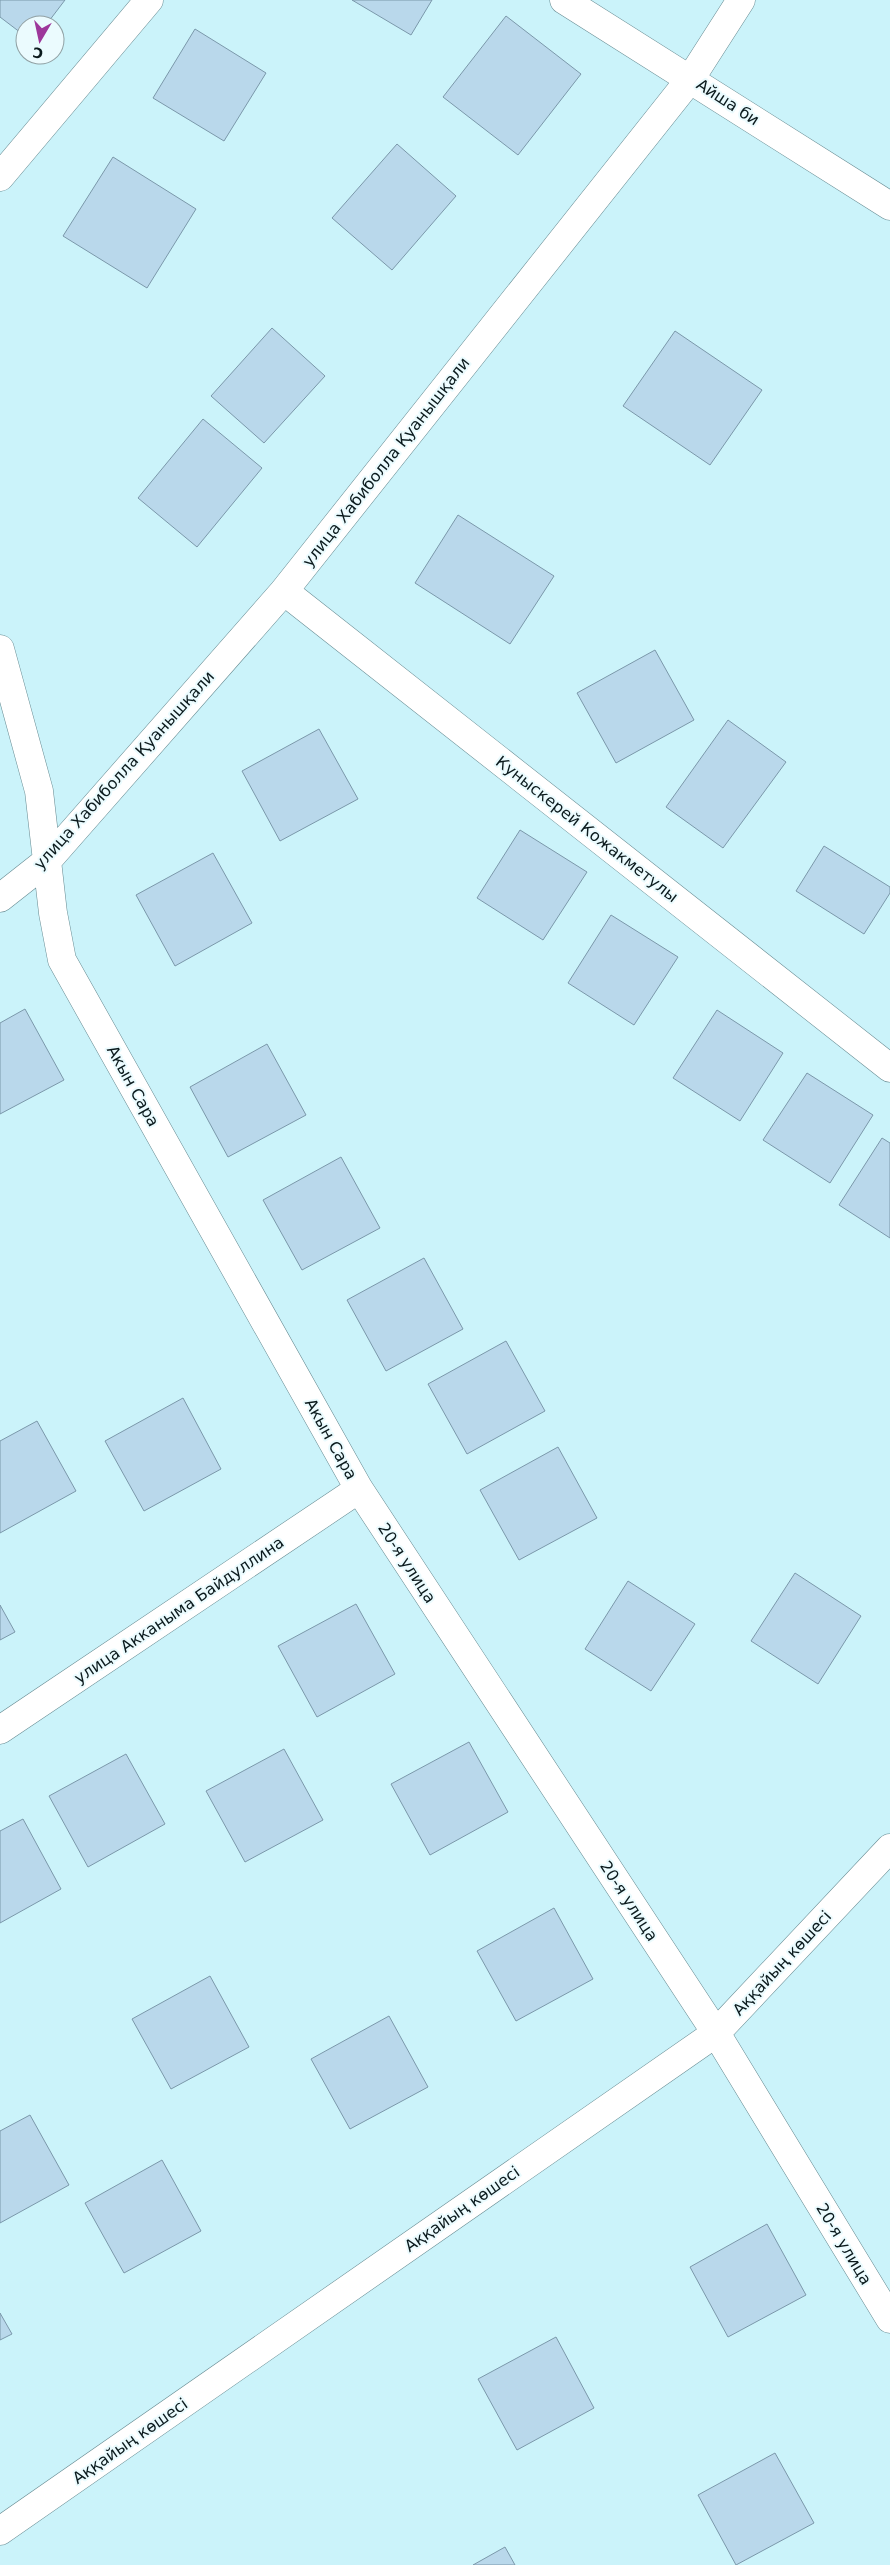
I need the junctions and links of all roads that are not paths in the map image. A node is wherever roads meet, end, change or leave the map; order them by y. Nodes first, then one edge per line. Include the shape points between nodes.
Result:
1 (149, 0) edge
2 (564, 0) edge
3 (741, 0) edge
4 (691, 78) junction
5 (0, 177) edge
6 (890, 206) edge
7 (284, 591) junction
8 (0, 649) edge
9 (47, 860) junction
10 (0, 898) edge
11 (890, 1068) edge
12 (359, 1489) junction
13 (0, 1730) edge
14 (890, 1848) edge
15 (716, 2033) junction
16 (890, 2319) edge
17 (0, 2531) edge

1 - 5 street
2 - 4 street, Айша би
3 - 4 street, улица Хабиболла Қуанышқали
4 - 6 street, Айша би
4 - 7 street, улица Хабиболла Қуанышқали
7 - 9 street, улица Хабиболла Қуанышқали
7 - 11 street, Куныскерей Кожакметулы
8 - 9 street, Акын Сара via 39,791
9 - 10 street, улица Хабиболла Қуанышқали
9 - 12 street, Акын Сара via 62,960
12 - 13 street, улица Акканыма Байдуллина
12 - 15 street, 20-я улица
14 - 15 street, Аққайың көшесі
15 - 16 street, 20-я улица
15 - 17 street, Аққайың көшесі

